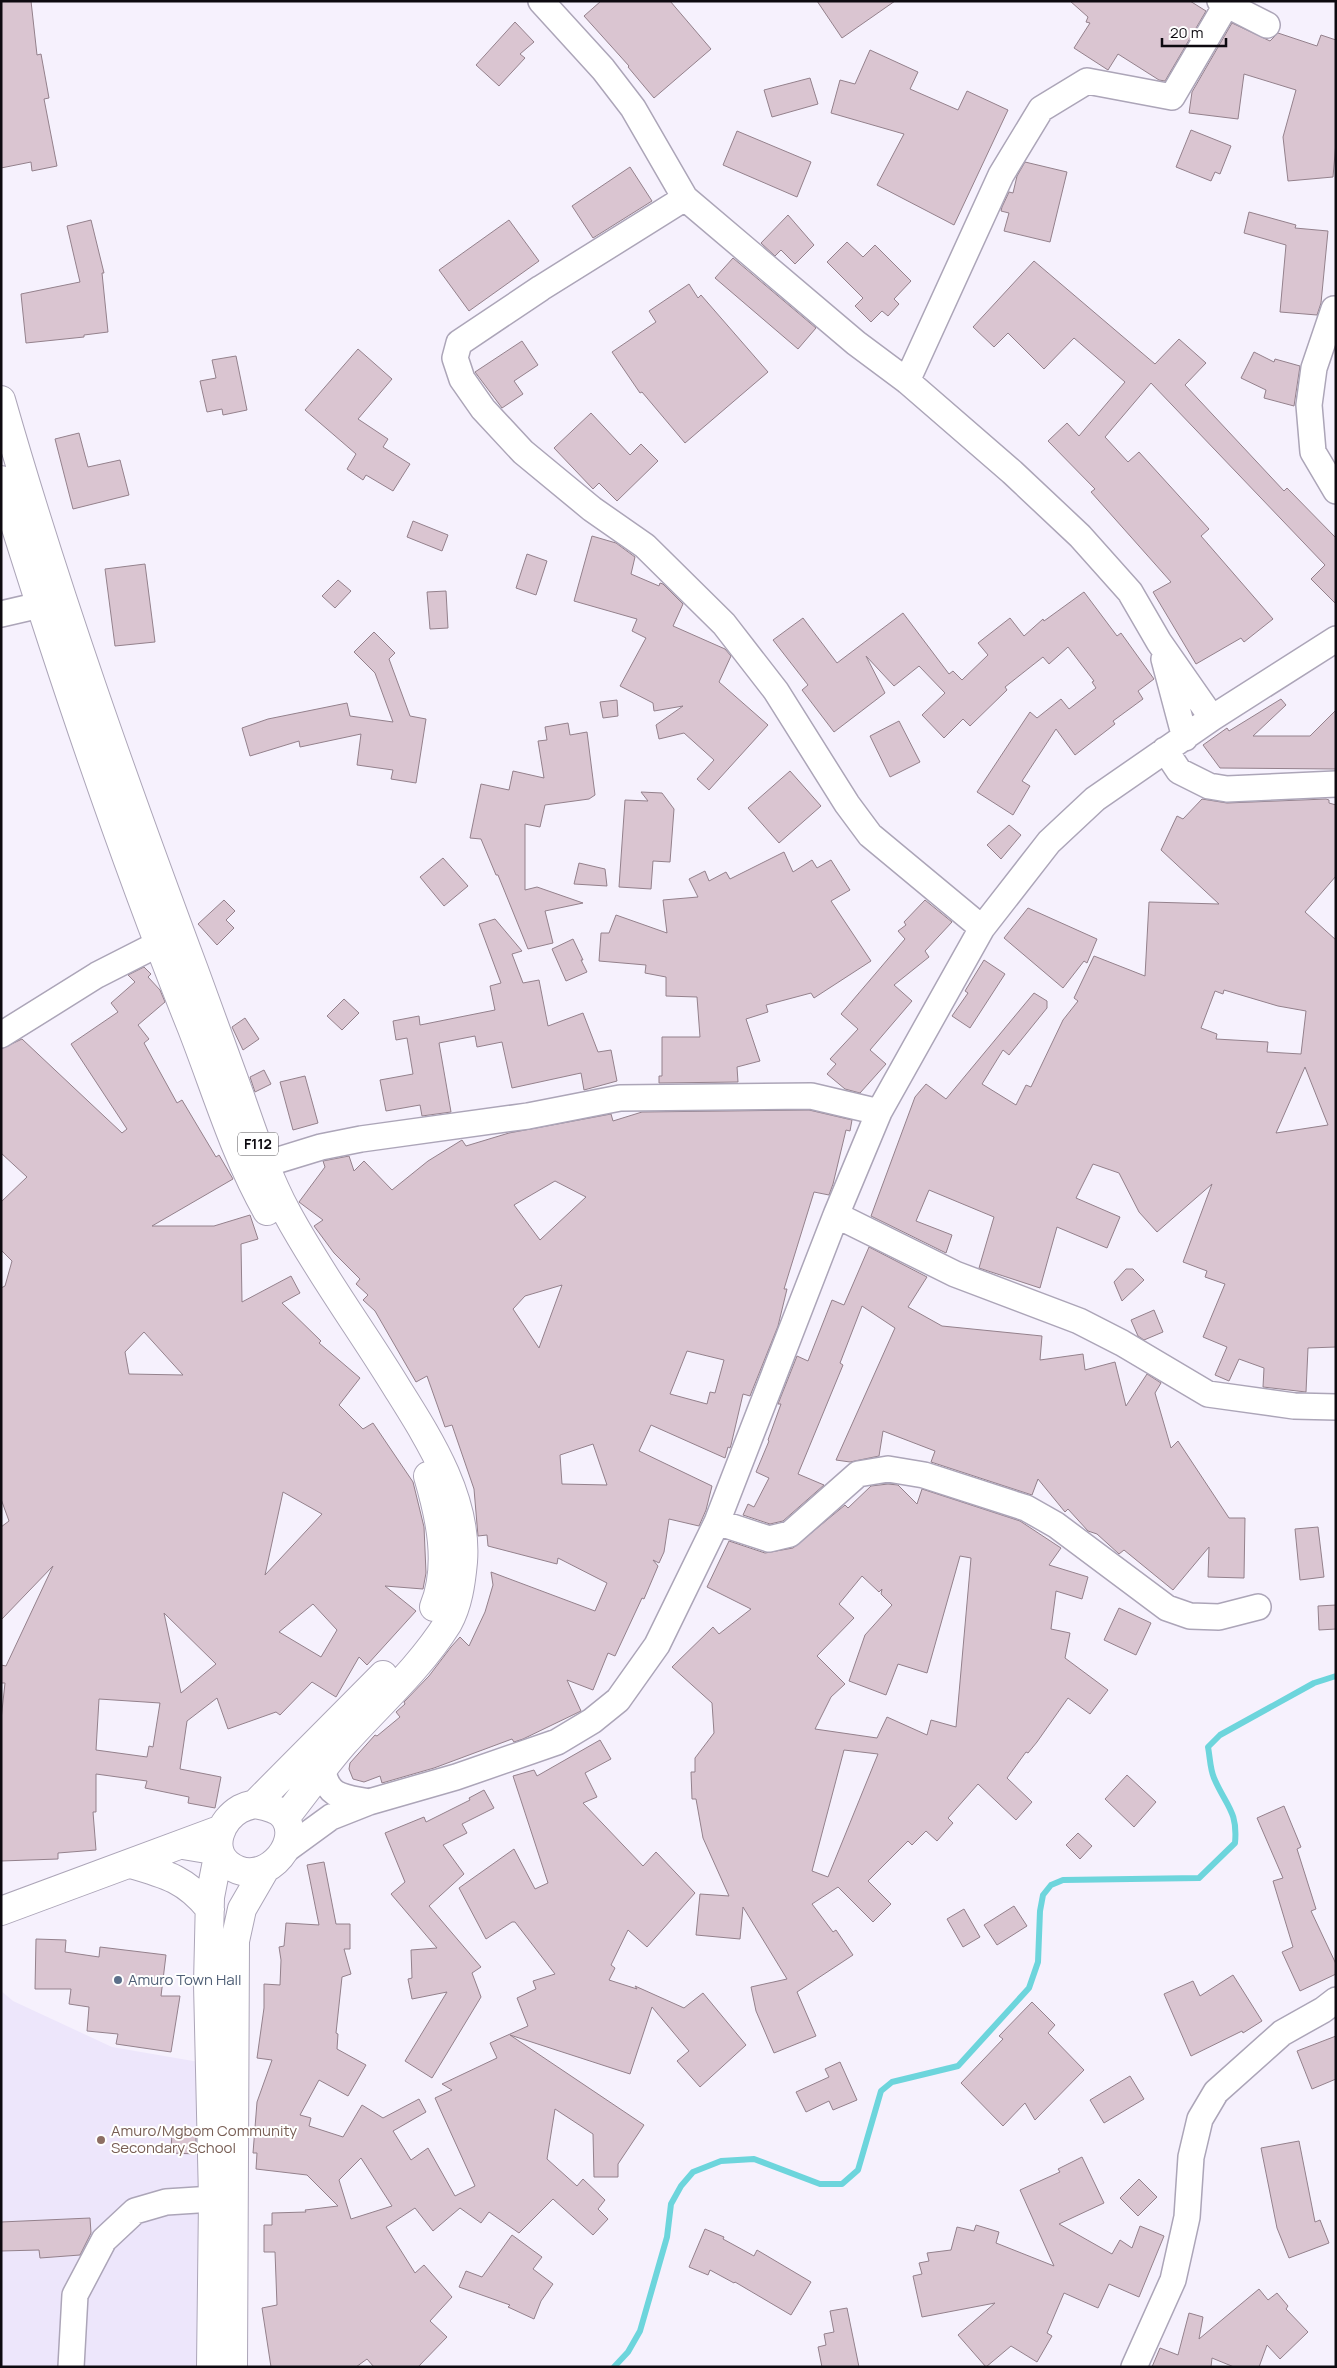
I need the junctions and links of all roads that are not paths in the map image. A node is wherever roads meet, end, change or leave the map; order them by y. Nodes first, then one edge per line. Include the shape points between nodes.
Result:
1 (540, 1) edge
2 (1223, 3) edge
3 (1267, 25) dead end
4 (686, 198) junction
5 (1334, 309) dead end
6 (907, 381) junction
7 (1, 400) edge
8 (1, 480) edge
9 (1336, 491) edge
10 (40, 605) junction
11 (1, 614) edge
12 (1336, 639) edge
13 (1159, 642) junction
14 (1212, 718) junction
15 (1175, 744) junction
16 (1336, 784) edge
17 (982, 928) junction
18 (158, 944) junction
19 (1, 1035) edge
20 (879, 1112) junction
21 (255, 1167) junction
22 (836, 1215) junction
23 (1336, 1407) edge
24 (718, 1522) junction
25 (1258, 1607) dead end
26 (323, 1770) junction
27 (369, 1802) junction
28 (254, 1804) junction
29 (331, 1817) junction
30 (285, 1818) junction
31 (221, 1840) junction
32 (274, 1861) junction
33 (131, 1864) junction
34 (210, 1909) junction
35 (1, 1911) edge
36 (1336, 2000) edge
37 (213, 2199) junction
38 (71, 2367) edge
39 (211, 2367) edge
40 (233, 2367) edge
41 (1134, 2367) edge

1 - 4 street via 603,69 633,108
2 - 3 street
2 - 6 street via 1172,97 1087,81 1041,110 1001,175
4 - 6 street via 856,343
4 - 17 street via 541,288 460,343 455,358 462,379 483,409 523,452 592,509 645,546 724,624 776,691 870,835
5 - 9 street via 1314,368 1309,405 1313,452
6 - 13 street via 1080,536 1130,592
7 - 21 main road, F112 via 76,638 163,887
8 - 10 main road, F112
10 - 11 street
10 - 18 main road, F112 via 88,751
12 - 14 street
13 - 14 street
13 - 15 street
14 - 15 street
15 - 16 street via 1179,772 1209,786 1226,789
15 - 17 street via 1095,799 1049,842
17 - 20 street
18 - 19 street via 97,975
18 - 21 main road, F112 via 216,1088
20 - 21 street via 811,1096 620,1098 528,1116 361,1139
20 - 22 street
21 - 26 main road, F112 via 285,1209 310,1254 417,1420 454,1497 462,1527 459,1592 449,1622
21 - 28 main road, F112 via 291,1254 400,1419 426,1471 437,1506 442,1575 439,1595 429,1620 388,1671
22 - 23 street via 955,1274 1079,1321 1208,1394 1294,1406
22 - 24 street
24 - 25 street via 769,1539 790,1534 858,1474 888,1468 924,1475 1026,1508 1056,1525 1167,1608 1190,1616 1219,1617
24 - 27 street via 657,1646 618,1700 557,1742 456,1777
26 - 27 street via 331,1791
26 - 30 main road, F112
27 - 29 street
28 - 30 main road via 271,1807
28 - 31 main road via 239,1810
29 - 30 street
29 - 32 street
30 - 32 main road via 289,1828 288,1839
31 - 32 main road via 227,1864 240,1872 253,1873
31 - 33 main road via 182,1845
31 - 34 main road
32 - 40 main road via 242,1909 235,1941
33 - 34 main road via 166,1874 185,1884
33 - 35 main road
34 - 37 main road via 208,2067
36 - 41 street via 1282,2033 1216,2092 1200,2119 1191,2157 1187,2217 1173,2280
37 - 38 street via 166,2202 135,2211 104,2240 75,2295
37 - 39 main road

